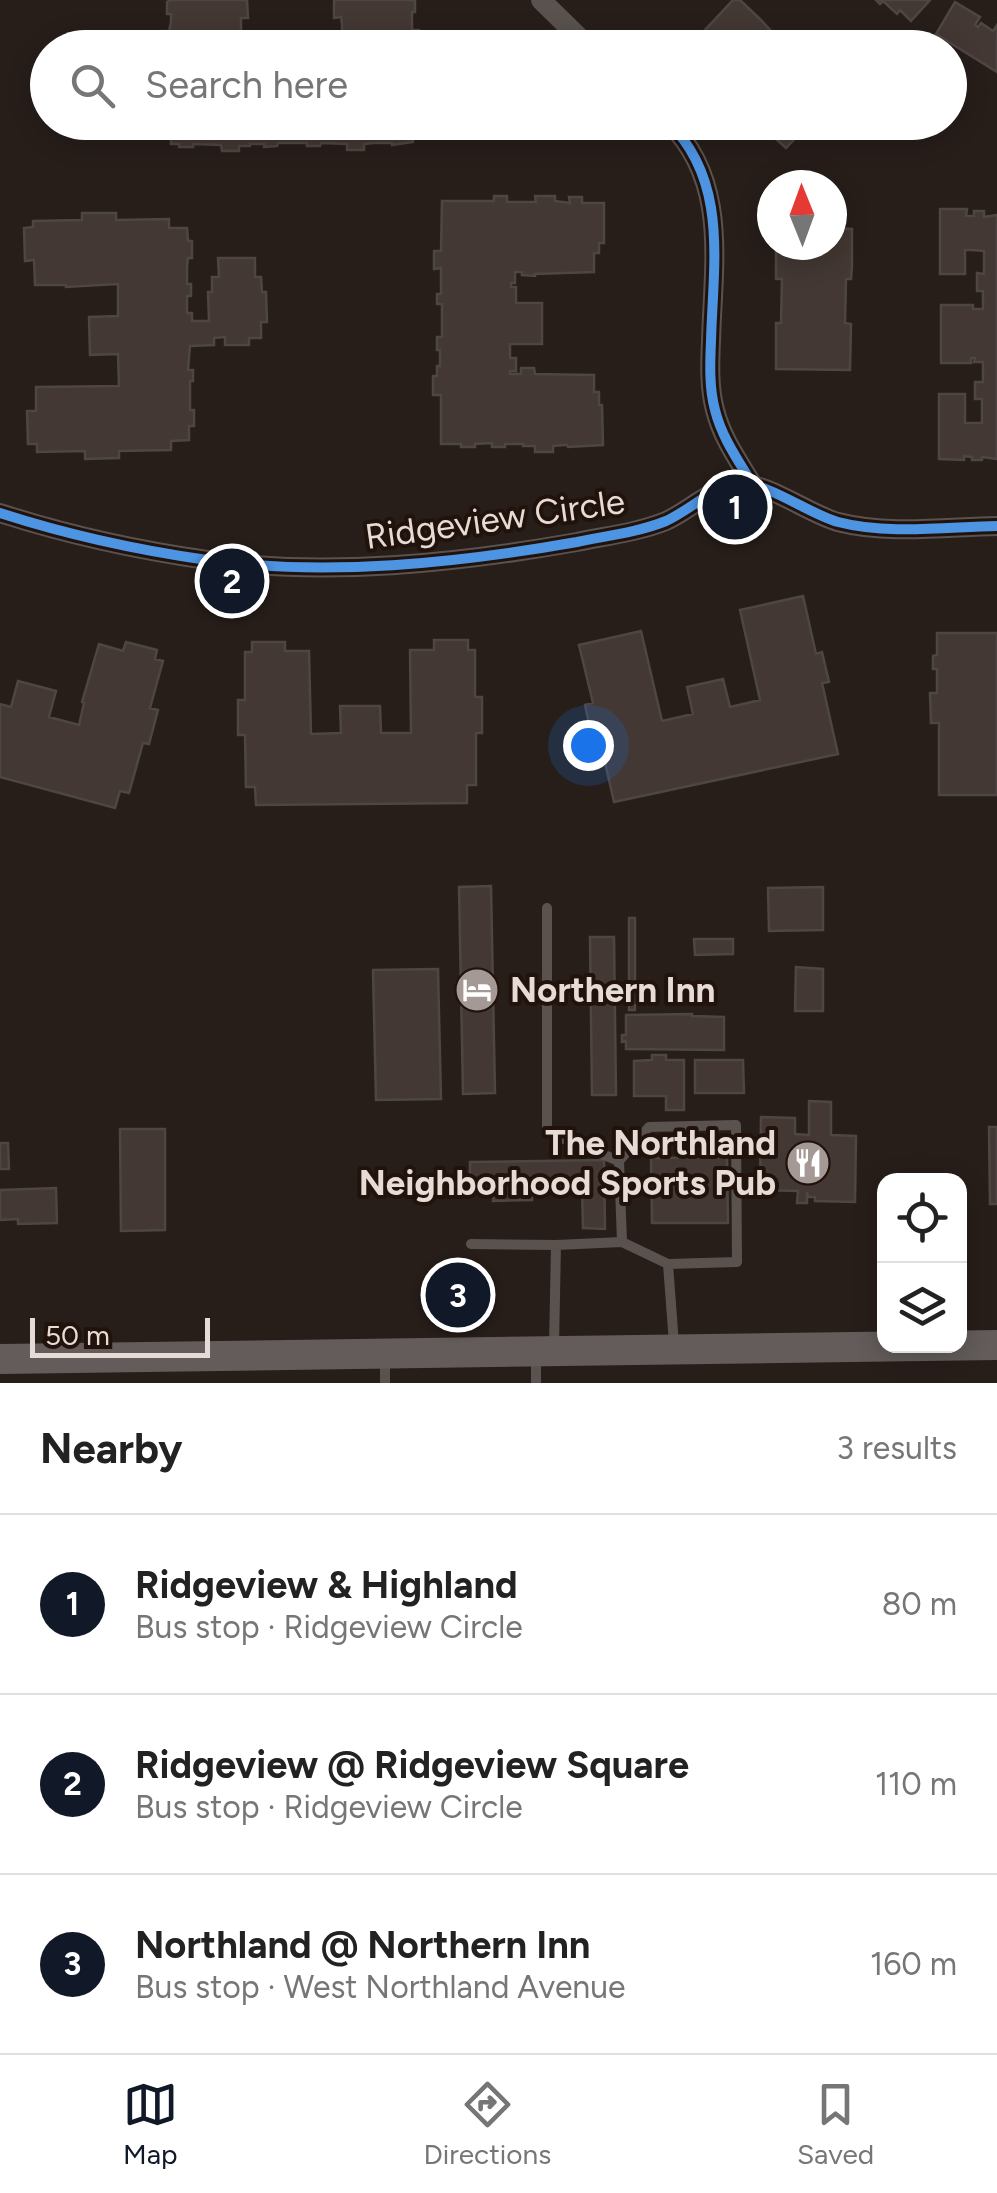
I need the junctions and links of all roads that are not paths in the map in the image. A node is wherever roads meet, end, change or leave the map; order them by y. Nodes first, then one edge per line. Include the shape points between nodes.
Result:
1 (541, 0) edge
2 (572, 30) edge
3 (683, 140) edge
4 (753, 485) junction
5 (0, 514) edge
6 (997, 526) edge
7 (547, 908) dead end
8 (618, 1162) junction
9 (622, 1242) junction
10 (471, 1244) dead end
11 (556, 1245) junction
12 (668, 1264) junction
13 (997, 1345) edge
14 (674, 1350) junction
15 (545, 1351) junction
16 (0, 1359) edge
17 (385, 1368) edge
18 (536, 1383) edge

1 - 2 street
3 - 4 street via 710,198 714,408 724,440
4 - 5 street, Ridgeview Circle via 719,490 657,524 578,542 358,566 209,560
4 - 6 street via 851,524
7 - 8 lane via 547,1132
8 - 9 lane
8 - 12 lane via 650,1126 736,1126 737,1262
9 - 11 lane
9 - 12 lane
10 - 11 lane
11 - 15 lane
12 - 14 lane
13 - 14 main road
14 - 15 main road
15 - 17 main road
15 - 18 lane
16 - 17 main road

